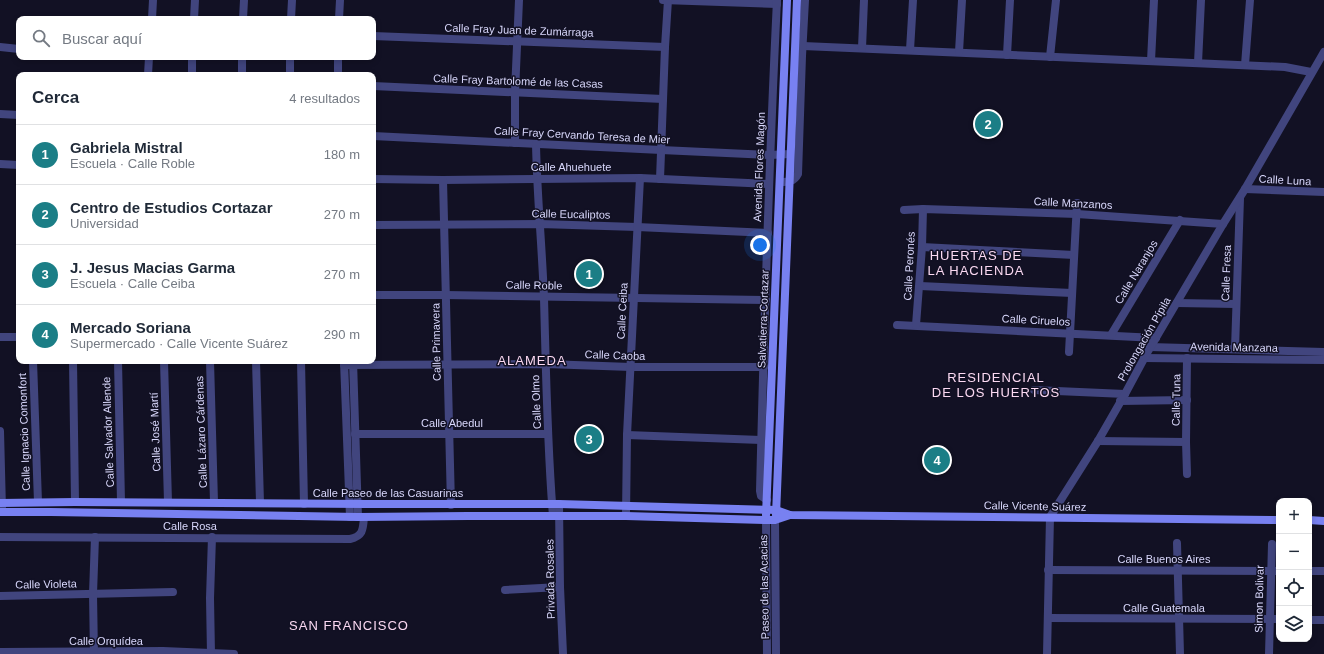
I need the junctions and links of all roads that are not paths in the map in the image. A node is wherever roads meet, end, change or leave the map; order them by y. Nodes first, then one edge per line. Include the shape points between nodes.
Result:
1 (153, 0) edge
2 (195, 0) edge
3 (244, 0) edge
4 (292, 0) edge
5 (340, 0) edge
6 (519, 0) edge
7 (663, 0) edge
8 (668, 0) edge
9 (788, 0) edge
10 (797, 0) edge
11 (805, 0) edge
12 (864, 0) edge
13 (913, 0) edge
14 (962, 0) edge
15 (1010, 0) edge
16 (1056, 0) edge
17 (1154, 0) edge
18 (1202, 0) edge
19 (1250, 0) edge
20 (777, 2) edge
21 (152, 16) edge
22 (194, 16) edge
23 (243, 16) edge
24 (291, 16) edge
25 (339, 16) edge
26 (376, 36) edge
27 (518, 41) junction
28 (803, 46) junction
29 (0, 47) edge
30 (664, 47) junction
31 (862, 48) junction
32 (16, 49) edge
33 (910, 50) junction
34 (960, 52) junction
35 (1324, 52) edge
36 (1007, 55) junction
37 (798, 56) junction
38 (1050, 57) junction
39 (149, 60) edge
40 (192, 60) edge
41 (242, 60) edge
42 (290, 60) edge
43 (338, 60) edge
44 (1151, 61) junction
45 (1198, 63) junction
46 (1245, 65) junction
47 (148, 72) edge
48 (192, 72) edge
49 (242, 72) edge
50 (290, 72) edge
51 (338, 72) edge
52 (1312, 72) junction
53 (376, 86) edge
54 (515, 92) junction
55 (663, 99) junction
56 (0, 114) edge
57 (16, 115) edge
58 (376, 136) edge
59 (514, 143) junction
60 (536, 144) junction
61 (661, 150) junction
62 (790, 154) junction
63 (770, 155) junction
64 (780, 155) junction
65 (0, 164) edge
66 (16, 165) edge
67 (769, 171) junction
68 (780, 171) junction
69 (789, 171) junction
70 (536, 178) junction
71 (640, 178) junction
72 (376, 179) edge
73 (660, 179) junction
74 (444, 180) junction
75 (780, 182) junction
76 (789, 182) junction
77 (769, 184) junction
78 (1245, 189) junction
79 (1324, 192) edge
80 (1240, 198) junction
81 (1077, 203) dead end
82 (923, 208) junction
83 (904, 210) dead end
84 (1077, 214) junction
85 (1180, 220) junction
86 (540, 224) junction
87 (1223, 224) junction
88 (376, 225) edge
89 (444, 225) junction
90 (637, 227) junction
91 (768, 233) junction
92 (922, 247) junction
93 (1074, 255) junction
94 (920, 286) junction
95 (1072, 293) junction
96 (376, 295) edge
97 (446, 295) junction
98 (544, 296) junction
99 (634, 297) junction
100 (766, 300) junction
101 (1177, 303) junction
102 (1236, 304) junction
103 (897, 325) dead end
104 (916, 325) junction
105 (1070, 333) junction
106 (1111, 335) junction
107 (0, 337) edge
108 (16, 337) edge
109 (1156, 338) junction
110 (1150, 347) junction
111 (1235, 349) junction
112 (1069, 352) dead end
113 (1324, 352) edge
114 (1144, 358) junction
115 (1187, 358) junction
116 (1324, 360) edge
117 (33, 364) edge
118 (74, 364) edge
119 (118, 364) edge
120 (164, 364) edge
121 (210, 364) edge
122 (256, 364) edge
123 (301, 364) edge
124 (349, 364) edge
125 (349, 364) edge
126 (376, 364) edge
127 (546, 364) junction
128 (447, 365) junction
129 (631, 367) junction
130 (764, 367) junction
131 (1034, 390) dead end
132 (1122, 397) junction
133 (1187, 400) junction
134 (0, 431) edge
135 (355, 434) junction
136 (449, 434) junction
137 (548, 434) junction
138 (626, 435) junction
139 (761, 440) junction
140 (1098, 441) junction
141 (1186, 442) junction
142 (1187, 474) dead end
143 (767, 500) junction
144 (38, 502) junction
145 (75, 502) junction
146 (121, 502) junction
147 (168, 502) junction
148 (214, 502) junction
149 (260, 502) junction
150 (1, 503) edge
151 (304, 504) junction
152 (354, 504) junction
153 (452, 504) junction
154 (555, 504) junction
155 (625, 505) junction
156 (766, 510) junction
157 (776, 510) junction
158 (1, 512) edge
159 (790, 515) junction
160 (556, 516) junction
161 (626, 516) junction
162 (1050, 518) junction
163 (766, 520) junction
164 (776, 520) junction
165 (1276, 520) edge
166 (1312, 520) edge
167 (359, 521) junction
168 (1324, 521) edge
169 (0, 537) edge
170 (95, 537) junction
171 (212, 537) junction
172 (1177, 543) dead end
173 (1272, 544) dead end
174 (1048, 570) junction
175 (1178, 570) junction
176 (1275, 571) edge
177 (1312, 571) edge
178 (1324, 571) edge
179 (560, 587) junction
180 (505, 590) dead end
181 (173, 592) dead end
182 (93, 594) junction
183 (0, 596) edge
184 (1048, 618) junction
185 (1180, 619) junction
186 (1270, 619) junction
187 (1276, 619) edge
188 (1312, 620) edge
189 (1324, 620) edge
190 (0, 652) edge
191 (94, 653) edge
192 (211, 654) edge
193 (234, 654) edge
194 (563, 654) edge
195 (768, 654) edge
196 (776, 654) edge
197 (1047, 654) edge
198 (1180, 654) edge
199 (1269, 654) edge

1 - 21 street
2 - 22 street
3 - 23 street
4 - 24 street
5 - 25 street
6 - 27 street
7 - 8 street
8 - 20 street
8 - 30 street
9 - 64 main road, Salvatierra-Cortazar
10 - 37 main road, Salvatierra-Cortazar
11 - 28 street
12 - 31 street
13 - 33 street
14 - 34 street
15 - 36 street
16 - 38 street
17 - 44 street
18 - 45 street
19 - 46 street
20 - 63 street, Avenida Flores Magón
26 - 27 street, Calle Fray Juan de Zumárraga
27 - 30 street, Calle Fray Juan de Zumárraga
27 - 54 street
28 - 31 street
28 - 37 street
29 - 32 street
30 - 55 street
31 - 33 street
33 - 34 street
34 - 36 street
35 - 52 street, Prolongación Pípila
36 - 38 street
37 - 62 main road, Salvatierra-Cortazar
37 - 76 street via 798,170 796,177
38 - 44 street
39 - 47 street
40 - 48 street
41 - 49 street
42 - 50 street
43 - 51 street
44 - 45 street
45 - 46 street
46 - 52 street via 1284,67
52 - 78 street, Prolongación Pípila
53 - 54 street, Calle Fray Bartolomé de las Casas
54 - 55 street, Calle Fray Bartolomé de las Casas
54 - 59 street
55 - 61 street
56 - 57 street
58 - 59 street, Calle Fray Cervando Teresa de Mier
59 - 60 street, Calle Fray Cervando Teresa de Mier
60 - 61 street, Calle Fray Cervando Teresa de Mier
60 - 70 street, Calle Olmo
61 - 63 street, Calle Fray Cervando Teresa de Mier
61 - 73 street
62 - 64 street, Calle Fray Cervando Teresa de Mier
62 - 69 main road, Salvatierra-Cortazar
63 - 64 street, Calle Fray Cervando Teresa de Mier
63 - 67 street, Avenida Flores Magón
64 - 68 main road, Salvatierra-Cortazar
65 - 66 street
67 - 68 street
67 - 77 street, Avenida Flores Magón
68 - 69 street
68 - 75 main road, Salvatierra-Cortazar
69 - 76 main road, Salvatierra-Cortazar
70 - 71 street, Calle Ahuehuete
70 - 74 street, Calle Ahuehuete
70 - 86 street, Calle Olmo
71 - 73 street, Calle Ahuehuete
71 - 90 street, Calle Ceiba
72 - 74 street, Calle Ahuehuete
73 - 77 street, Calle Ahuehuete
74 - 89 street, Calle Primavera
75 - 76 street
75 - 143 main road, Salvatierra-Cortazar
76 - 157 main road, Salvatierra-Cortazar
77 - 91 street, Avenida Flores Magón
78 - 79 street, Calle Luna
78 - 80 street, Prolongación Pípila
80 - 87 street, Prolongación Pípila
80 - 102 street, Calle Fresa
81 - 84 street
82 - 83 street, Calle Manzanos
82 - 84 street, Calle Manzanos
82 - 92 street, Calle Peronés
84 - 85 street, Calle Manzanos
84 - 93 street
85 - 87 street, Calle Manzanos
85 - 106 street, Calle Naranjos
86 - 89 street, Calle Eucaliptos
86 - 90 street, Calle Eucaliptos
86 - 98 street, Calle Olmo
87 - 101 street, Prolongación Pípila
88 - 89 street, Calle Eucaliptos
89 - 97 street, Calle Primavera
90 - 91 street, Calle Eucaliptos
90 - 99 street, Calle Ceiba
91 - 100 street, Avenida Flores Magón
92 - 93 street
92 - 94 street, Calle Peronés
93 - 95 street
94 - 95 street
94 - 104 street, Calle Peronés
95 - 105 street
96 - 97 street, Calle Roble
97 - 98 street, Calle Roble
97 - 128 street, Calle Primavera
98 - 99 street, Calle Roble
98 - 127 street, Calle Olmo
99 - 100 street, Calle Roble
99 - 129 street, Calle Ceiba
100 - 130 street, Avenida Flores Magón
101 - 102 street
101 - 109 street, Prolongación Pípila
102 - 111 street, Calle Fresa
103 - 104 street, Calle Ciruelos
104 - 105 street, Calle Ciruelos
105 - 106 street, Calle Ciruelos
105 - 112 street
106 - 109 street, Calle Ciruelos
107 - 108 street
109 - 110 street, Prolongación Pípila
110 - 111 street, Avenida Manzana
110 - 114 street, Prolongación Pípila
111 - 113 street, Avenida Manzana
114 - 115 street, Avenida Manzana
114 - 132 street, Prolongación Pípila
115 - 116 street, Avenida Manzana
115 - 133 street, Calle Tuna
117 - 144 street, Calle Ignacio Comonfort
118 - 145 street
119 - 146 street, Calle Salvador Allende
120 - 147 street, Calle José Martí
121 - 148 street, Calle Lázaro Cárdenas
122 - 149 street
123 - 151 street
124 - 135 street
125 - 152 street
126 - 128 street, Calle Caoba
127 - 128 street, Calle Caoba
127 - 129 street, Calle Caoba
127 - 137 street, Calle Olmo
128 - 136 street, Calle Primavera
129 - 130 street, Calle Caoba
129 - 138 street, Calle Ceiba
130 - 139 street, Avenida Flores Magón
131 - 132 street
132 - 133 street
132 - 140 street, Prolongación Pípila
133 - 141 street, Calle Tuna
134 - 150 street
135 - 136 street, Calle Abedul
135 - 152 street
136 - 137 street, Calle Abedul
136 - 153 street, Calle Primavera
137 - 154 street, Calle Olmo
138 - 139 street
138 - 155 street, Calle Ceiba
139 - 143 street, Avenida Flores Magón via 760,492
140 - 141 street
140 - 162 street, Prolongación Pípila
141 - 142 street, Calle Tuna
143 - 156 main road, Salvatierra-Cortazar
144 - 145 main road, Calle Paseo de las Casuarinas
144 - 150 main road, Calle Paseo de las Casuarinas
145 - 146 main road, Calle Paseo de las Casuarinas
146 - 147 main road, Calle Paseo de las Casuarinas
147 - 148 main road, Calle Paseo de las Casuarinas
148 - 149 main road, Calle Paseo de las Casuarinas
149 - 151 main road, Calle Paseo de las Casuarinas
150 - 158 street
151 - 152 main road, Calle Paseo de las Casuarinas
152 - 153 main road, Calle Paseo de las Casuarinas
152 - 167 street
153 - 154 main road, Calle Paseo de las Casuarinas
154 - 155 main road, Calle Paseo de las Casuarinas
154 - 160 street, Calle Olmo
155 - 156 main road, Calle Paseo de las Casuarinas
155 - 161 street, Calle Ceiba
156 - 157 main road, Calle Paseo de las Casuarinas
156 - 163 main road, Salvatierra-Cortazar
157 - 159 main road, Calle Vicente Suárez
157 - 164 main road, Salvatierra-Cortazar
158 - 167 main road, Calle Paseo de las Casuarinas
159 - 162 main road, Calle Vicente Suárez
159 - 164 main road, Calle Vicente Suárez
160 - 161 main road, Calle Paseo de las Casuarinas
160 - 167 main road, Calle Paseo de las Casuarinas
160 - 179 street, Privada Rosales
161 - 163 main road, Calle Paseo de las Casuarinas
162 - 165 main road, Calle Vicente Suárez
162 - 174 street, Prolongación Pípila
163 - 164 main road, Calle Paseo de las Casuarinas
163 - 195 street, Paseo de las Acacias
164 - 196 street, Paseo de las Acacias
166 - 168 main road
167 - 171 street, Calle Rosa via 361,534 350,539
169 - 170 street, Calle Rosa
170 - 171 street, Calle Rosa
170 - 182 street
171 - 192 street
172 - 175 street
173 - 176 street, Simon Bolivar
174 - 175 street, Calle Buenos Aires
174 - 184 street, Prolongación Pípila
175 - 176 street, Calle Buenos Aires
175 - 185 street
176 - 186 street, Simon Bolivar
177 - 178 street
179 - 180 street
179 - 194 street, Privada Rosales
181 - 182 street, Calle Violeta
182 - 183 street, Calle Violeta
182 - 191 street
184 - 185 street, Calle Guatemala
184 - 197 street, Prolongación Pípila
185 - 186 street, Calle Guatemala
185 - 198 street
186 - 187 street, Calle Guatemala
186 - 199 street, Simon Bolivar
188 - 189 street
190 - 191 street, Calle Orquídea
191 - 192 street, Calle Orquídea via 163,651
192 - 193 street, Calle Orquídea

